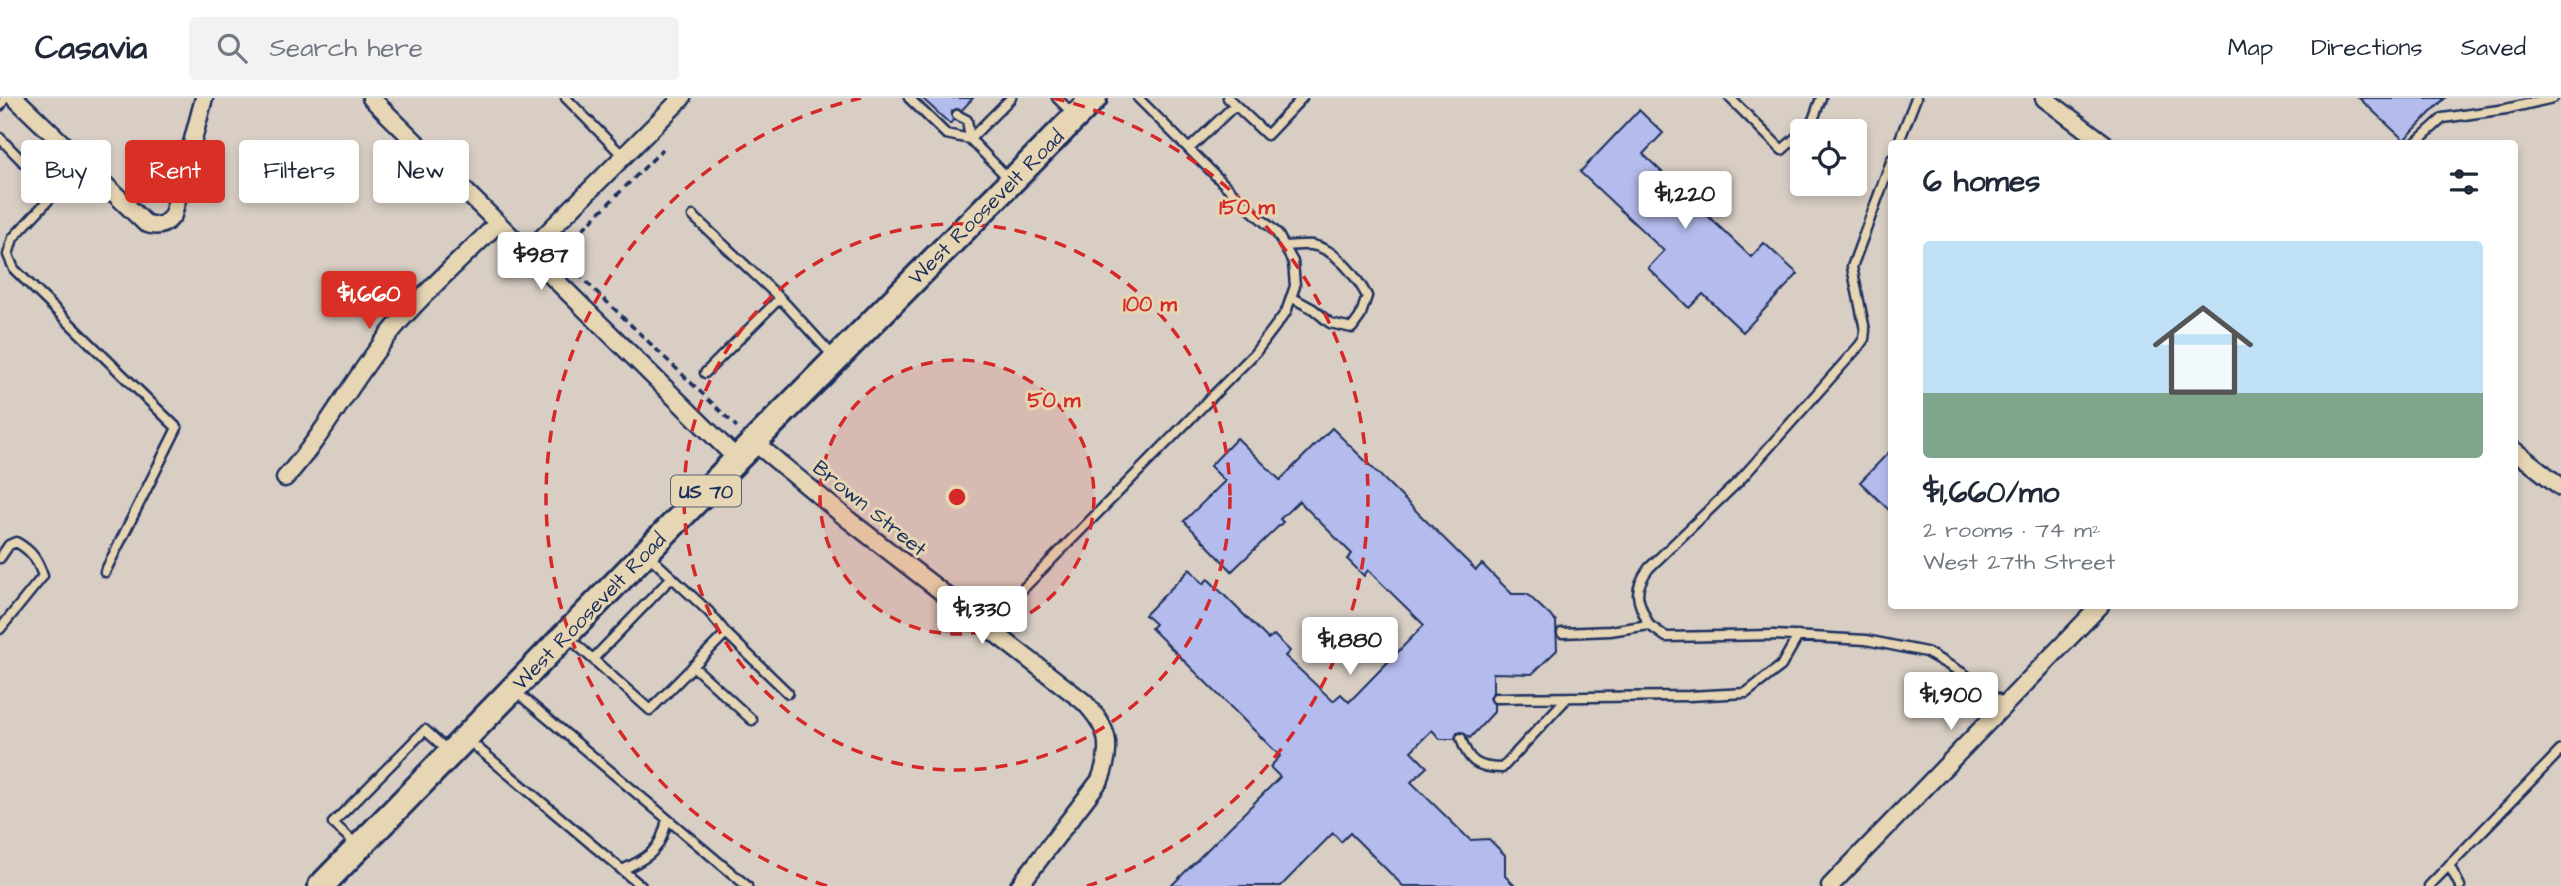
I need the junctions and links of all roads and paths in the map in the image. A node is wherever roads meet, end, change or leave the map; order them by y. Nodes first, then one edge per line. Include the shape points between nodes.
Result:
1 (5, 98) edge
2 (15, 98) edge
3 (204, 98) edge
4 (371, 98) edge
5 (566, 98) edge
6 (682, 98) edge
7 (909, 98) edge
8 (1011, 98) edge
9 (1057, 98) edge
10 (1094, 98) edge
11 (1138, 98) edge
12 (1228, 98) edge
13 (1302, 98) edge
14 (1730, 98) edge
15 (1821, 98) edge
16 (1916, 98) edge
17 (2045, 98) edge
18 (2553, 98) edge
19 (1235, 104) junction
20 (0, 106) edge
21 (964, 108) dead end
22 (957, 115) dead end
23 (1075, 117) junction
24 (1813, 119) edge
25 (967, 120) junction
26 (0, 138) edge
27 (970, 139) junction
28 (59, 140) edge
29 (1900, 140) edge
30 (2100, 140) edge
31 (2418, 140) edge
32 (1790, 143) edge
33 (663, 149) dead end
34 (1189, 149) junction
35 (623, 156) junction
36 (21, 160) edge
37 (1888, 170) edge
38 (1011, 182) junction
39 (111, 190) edge
40 (46, 203) edge
41 (693, 216) dead end
42 (497, 225) junction
43 (541, 239) junction
44 (1284, 246) junction
45 (528, 252) junction
46 (558, 254) junction
47 (541, 265) junction
48 (1291, 297) junction
49 (780, 298) junction
50 (836, 359) junction
51 (705, 373) dead end
52 (743, 442) junction
53 (2518, 453) edge
54 (285, 478) dead end
55 (2561, 487) edge
56 (646, 553) junction
57 (0, 558) edge
58 (105, 572) dead end
59 (672, 577) junction
60 (2097, 609) edge
61 (1649, 625) junction
62 (989, 628) junction
63 (0, 629) edge
64 (726, 633) junction
65 (1562, 633) dead end
66 (565, 635) junction
67 (1798, 636) junction
68 (593, 659) junction
69 (693, 666) junction
70 (512, 689) junction
71 (788, 693) dead end
72 (1496, 698) dead end
73 (1567, 698) junction
74 (2004, 704) junction
75 (752, 719) dead end
76 (1461, 738) dead end
77 (458, 745) junction
78 (2561, 750) edge
79 (667, 819) junction
80 (359, 847) junction
81 (2449, 865) junction
82 (622, 870) junction
83 (321, 886) edge
84 (641, 886) edge
85 (747, 886) edge
86 (1019, 886) edge
87 (1830, 886) edge
88 (2429, 886) edge
89 (2460, 886) edge

1 - 20 lane
2 - 28 street
3 - 39 street via 173,215 162,226 145,223
4 - 42 street, Brown Street
5 - 35 lane
6 - 35 street
7 - 27 lane via 946,134
8 - 27 lane
9 - 23 lane
10 - 23 main road, West Roosevelt Road / US 70
11 - 34 lane
12 - 19 lane
13 - 19 lane via 1266,135
14 - 32 lane via 1782,150
15 - 24 lane
16 - 29 lane
17 - 30 street
18 - 31 lane via 2443,118
19 - 34 lane
21 - 25 lane
22 - 25 lane
23 - 38 main road, West Roosevelt Road / US 70
25 - 27 lane
26 - 36 lane
27 - 38 lane
33 - 46 path
34 - 44 lane via 1277,233
35 - 43 street
37 - 61 lane via 1852,267 1864,339 1740,480 1649,568 1637,595
38 - 50 main road, West Roosevelt Road / US 70
40 - 58 lane via 13,238 8,255 14,269 177,428
41 - 49 lane
42 - 45 street, Brown Street
42 - 54 street via 395,327
43 - 45 street
43 - 46 path
44 - 48 lane via 1293,261
44 - 48 lane via 1312,245 1332,253 1367,296 1352,328 1330,323
45 - 47 street, Brown Street
46 - 47 path
46 - 52 path
47 - 52 street, Brown Street
48 - 62 lane via 1286,312 1255,354
49 - 50 lane
49 - 51 lane
50 - 52 main road, West Roosevelt Road / US 70
52 - 56 main road, West Roosevelt Road / US 70
52 - 62 street, Brown Street
53 - 55 street
56 - 59 lane
56 - 66 main road, West Roosevelt Road / US 70
57 - 63 lane via 16,542 37,559 43,576
59 - 64 lane
59 - 68 lane
60 - 74 street
61 - 65 lane
61 - 67 lane via 1666,637
62 - 86 street, Brown Street via 1084,702 1099,718 1108,750 1107,764 1095,788
64 - 69 lane
64 - 71 lane
66 - 68 lane
66 - 70 main road, West Roosevelt Road / US 70
67 - 73 lane via 1782,666 1746,693
67 - 74 lane via 1866,640 1926,652
68 - 69 lane via 650,710
69 - 75 lane
70 - 77 main road, West Roosevelt Road / US 70
70 - 79 lane
72 - 73 lane
73 - 76 lane via 1502,768 1474,764
74 - 87 street
77 - 80 main road, West Roosevelt Road / US 70
77 - 80 lane via 425,730 333,823
77 - 82 lane
78 - 81 lane
79 - 82 lane via 656,849
79 - 85 lane
80 - 83 main road, West Roosevelt Road / US 70
81 - 88 lane
81 - 89 lane
82 - 84 lane

